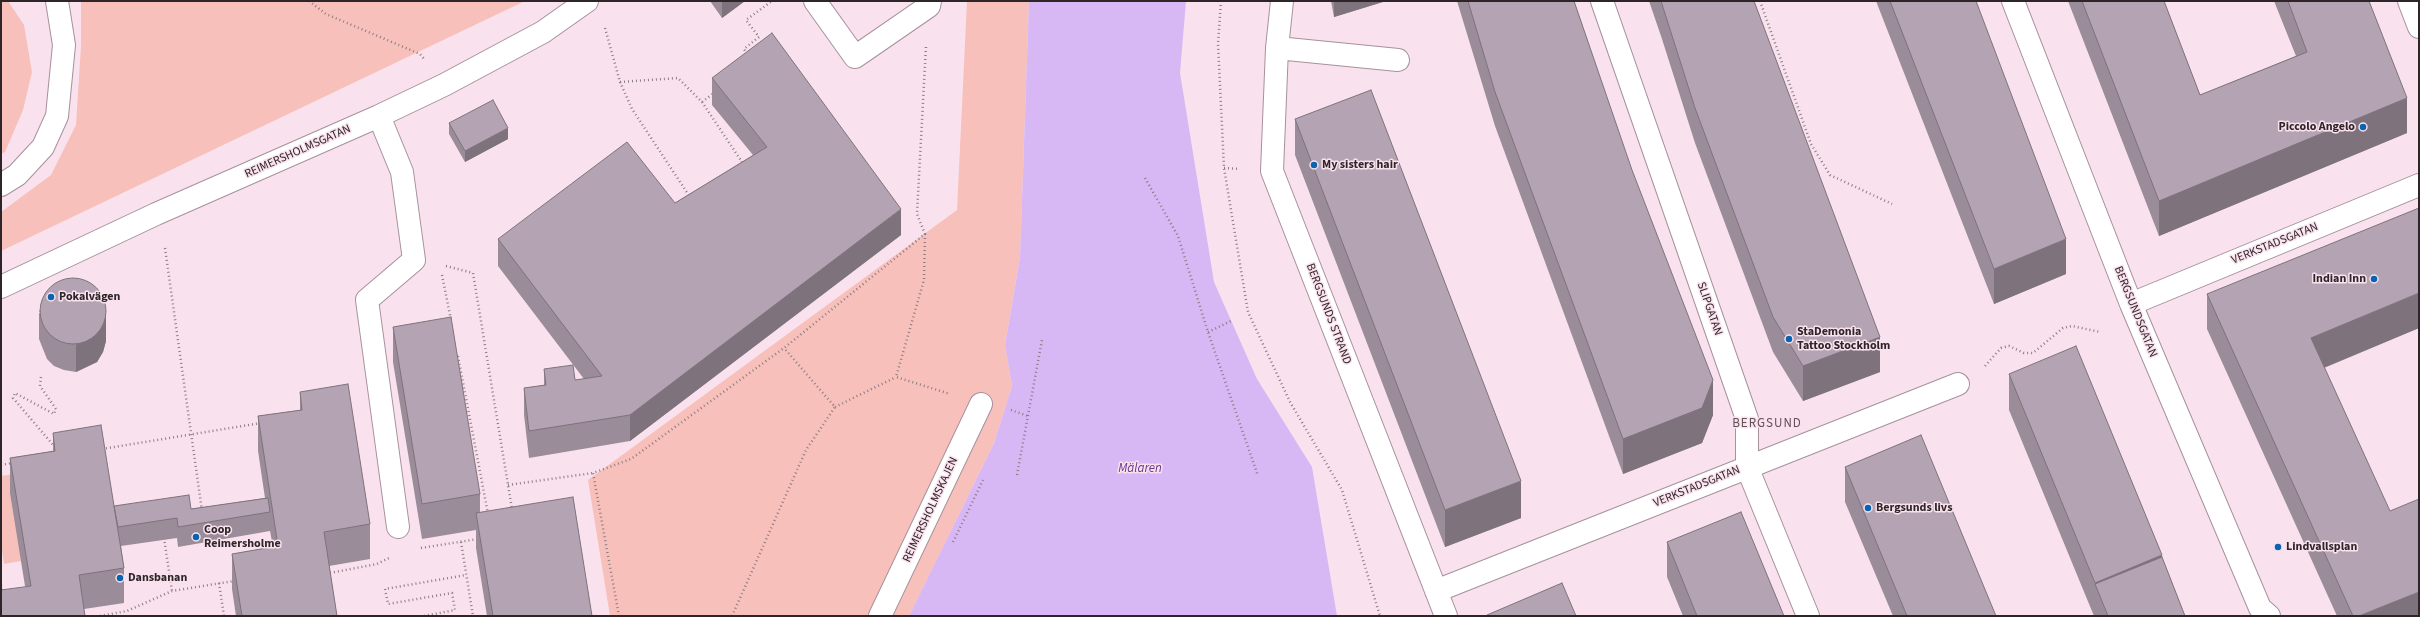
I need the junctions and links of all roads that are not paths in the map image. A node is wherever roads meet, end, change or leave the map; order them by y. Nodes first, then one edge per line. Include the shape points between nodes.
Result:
1 (57, 1) edge
2 (587, 1) edge
3 (815, 1) edge
4 (1282, 1) edge
5 (1602, 1) edge
6 (2013, 1) edge
7 (2409, 1) edge
8 (929, 4) edge
9 (2419, 26) edge
10 (1277, 48) junction
11 (1398, 60) dead end
12 (379, 116) junction
13 (1, 185) edge
14 (2419, 185) edge
15 (1, 287) edge
16 (2131, 304) junction
17 (1958, 384) dead end
18 (981, 404) road end
19 (1747, 467) junction
20 (398, 527) road end
21 (1436, 591) junction
22 (880, 616) edge
23 (1446, 616) edge
24 (1808, 616) edge
25 (2269, 616) edge

1 - 13 street via 64,45 57,116 43,147 17,175
2 - 12 street, REIMERSHOLMSGATAN via 543,32 444,85
3 - 8 street via 855,57
4 - 10 street, BERGSUNDS STRAND
5 - 19 street, SLIPGATAN via 1747,419
6 - 16 street, BERGSUNDSGATAN
7 - 9 street
10 - 11 street
10 - 21 street, BERGSUNDS STRAND via 1272,171
12 - 15 street, REIMERSHOLMSGATAN via 156,214
12 - 20 street via 402,172 414,260 367,300
14 - 16 street, VERKSTADSGATAN
16 - 25 street, BERGSUNDSGATAN via 2260,608
17 - 19 street, VERKSTADSGATAN
18 - 22 street, REIMERSHOLMSKAJEN
19 - 21 street, VERKSTADSGATAN
19 - 24 street, SLIPGATAN
21 - 23 street, BERGSUNDS STRAND

